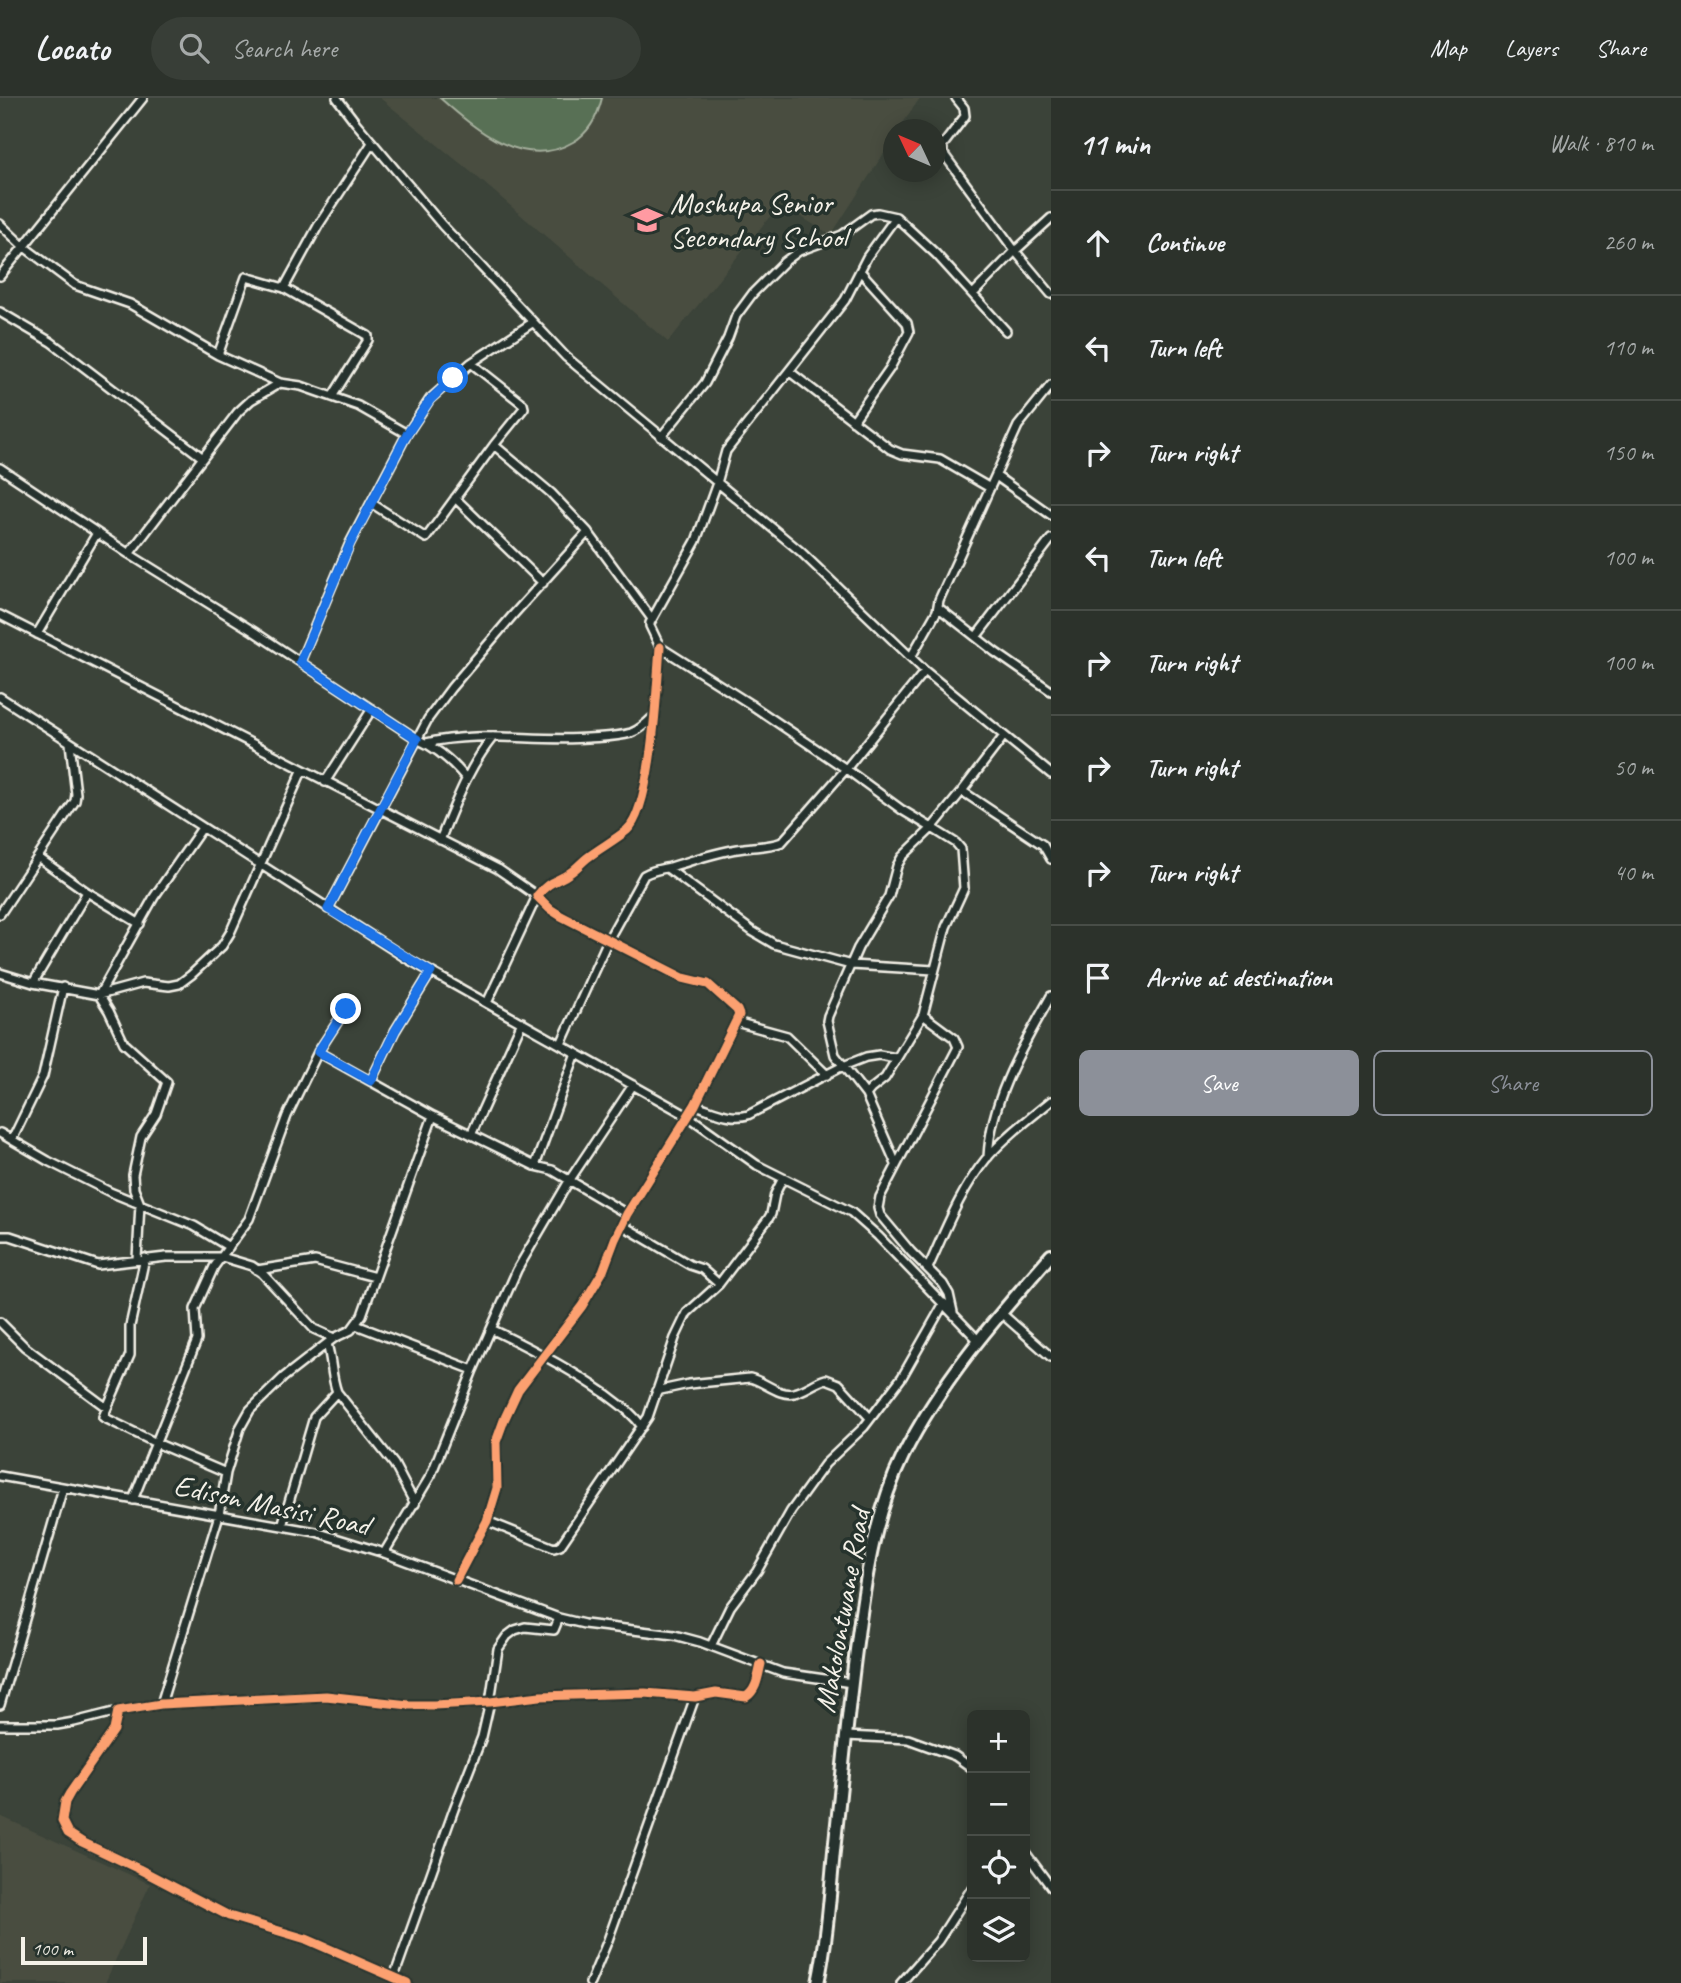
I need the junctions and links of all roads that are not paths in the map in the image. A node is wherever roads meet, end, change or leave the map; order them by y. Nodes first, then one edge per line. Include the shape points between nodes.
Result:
1 (143, 98) edge
2 (337, 98) edge
3 (956, 98) edge
4 (372, 143) junction
5 (896, 217) junction
6 (1051, 218) edge
7 (0, 224) edge
8 (23, 246) junction
9 (1015, 251) junction
10 (861, 272) junction
11 (0, 276) edge
12 (284, 288) junction
13 (1051, 294) edge
14 (973, 295) junction
15 (0, 312) edge
16 (532, 323) junction
17 (1006, 331) dead end
18 (218, 355) junction
19 (471, 363) junction
20 (790, 372) junction
21 (280, 383) junction
22 (1051, 385) edge
23 (332, 397) junction
24 (853, 422) junction
25 (407, 434) junction
26 (661, 437) junction
27 (494, 445) junction
28 (203, 458) junction
29 (0, 468) edge
30 (996, 476) junction
31 (717, 483) junction
32 (990, 488) junction
33 (455, 498) junction
34 (371, 503) junction
35 (1051, 515) edge
36 (588, 532) junction
37 (97, 533) junction
38 (1051, 539) edge
39 (129, 554) junction
40 (543, 583) junction
41 (939, 608) junction
42 (0, 615) edge
43 (652, 620) junction
44 (37, 634) junction
45 (976, 637) junction
46 (660, 647) junction
47 (911, 657) junction
48 (300, 662) junction
49 (925, 671) junction
50 (1051, 691) edge
51 (4, 699) edge
52 (372, 709) junction
53 (0, 710) edge
54 (653, 717) junction
55 (1004, 736) junction
56 (493, 737) junction
57 (417, 739) junction
58 (71, 743) junction
59 (426, 743) junction
60 (846, 769) junction
61 (302, 771) junction
62 (1051, 774) edge
63 (466, 778) junction
64 (325, 782) junction
65 (962, 791) junction
66 (380, 810) junction
67 (202, 828) junction
68 (932, 828) junction
69 (440, 839) junction
70 (39, 858) junction
71 (1051, 859) edge
72 (260, 865) junction
73 (667, 867) junction
74 (87, 891) junction
75 (537, 896) junction
76 (328, 909) junction
77 (0, 914) edge
78 (140, 924) junction
79 (608, 940) junction
80 (851, 965) junction
81 (934, 970) junction
82 (431, 972) junction
83 (0, 973) edge
84 (33, 984) junction
85 (63, 987) junction
86 (99, 995) junction
87 (1051, 996) edge
88 (487, 1003) junction
89 (346, 1009) dead end
90 (923, 1015) junction
91 (522, 1022) junction
92 (736, 1022) junction
93 (561, 1044) junction
94 (318, 1052) junction
95 (576, 1053) junction
96 (896, 1058) junction
97 (843, 1066) junction
98 (827, 1075) junction
99 (371, 1081) junction
100 (633, 1085) junction
101 (866, 1095) junction
102 (1051, 1101) edge
103 (695, 1105) junction
104 (433, 1116) junction
105 (688, 1116) junction
106 (0, 1133) edge
107 (471, 1135) junction
108 (12, 1140) junction
109 (988, 1157) junction
110 (896, 1164) junction
111 (535, 1166) junction
112 (783, 1178) junction
113 (569, 1181) junction
114 (140, 1204) junction
115 (627, 1214) junction
116 (622, 1225) junction
117 (0, 1236) edge
118 (229, 1247) junction
119 (1051, 1255) edge
120 (222, 1257) junction
121 (141, 1259) junction
122 (928, 1268) junction
123 (257, 1270) junction
124 (375, 1277) junction
125 (719, 1284) junction
126 (944, 1303) junction
127 (953, 1312) junction
128 (1001, 1313) junction
129 (0, 1322) edge
130 (356, 1325) junction
131 (491, 1329) junction
132 (334, 1338) junction
133 (978, 1340) junction
134 (327, 1345) junction
135 (545, 1355) junction
136 (1051, 1357) edge
137 (472, 1370) junction
138 (656, 1391) junction
139 (337, 1392) junction
140 (107, 1408) junction
141 (870, 1418) junction
142 (642, 1427) junction
143 (156, 1443) junction
144 (226, 1473) junction
145 (0, 1476) edge
146 (63, 1488) junction
147 (133, 1500) junction
148 (415, 1504) junction
149 (219, 1515) junction
150 (486, 1521) junction
151 (282, 1526) junction
152 (384, 1553) junction
153 (456, 1580) junction
154 (559, 1618) junction
155 (710, 1646) junction
156 (761, 1664) junction
157 (852, 1683) junction
158 (695, 1698) junction
159 (490, 1702) junction
160 (161, 1704) junction
161 (0, 1705) edge
162 (118, 1710) junction
163 (0, 1725) edge
164 (846, 1736) junction
165 (967, 1764) edge
166 (1030, 1859) edge
167 (1051, 1887) edge
168 (967, 1896) edge
169 (394, 1977) junction
170 (905, 1982) edge
171 (407, 1983) edge
172 (590, 1983) edge
173 (818, 1983) edge

1 - 8 street
2 - 4 street
3 - 9 street via 965,116 943,145 943,153
4 - 12 street
4 - 16 street
5 - 10 street
5 - 14 street
5 - 26 street via 872,214 848,232 799,251 784,262 736,316 705,383
6 - 9 street
7 - 8 street
8 - 11 street
8 - 18 street via 75,285 146,311
9 - 13 street
9 - 14 street
10 - 20 street
10 - 24 street via 907,323 909,332
12 - 18 street via 246,277
12 - 23 street via 368,337
14 - 17 street
15 - 28 street via 51,342
16 - 19 street
16 - 26 street
18 - 21 street
19 - 25 street via 440,388
19 - 27 street via 523,404
20 - 24 street
20 - 31 street via 726,451
21 - 23 street
21 - 28 street via 238,412
22 - 30 street via 1018,426
23 - 25 street
24 - 32 street via 890,449 940,459
25 - 34 street
26 - 31 street
27 - 33 street
27 - 36 street
28 - 39 street
29 - 37 street
30 - 32 street
30 - 35 street
31 - 43 street via 696,541
31 - 47 street via 800,551
32 - 41 street
33 - 34 street via 426,538
33 - 40 street
34 - 48 street
36 - 40 street
36 - 43 street
37 - 39 street
37 - 44 street
38 - 45 street
39 - 48 street
40 - 57 street via 451,688
41 - 45 street
41 - 47 street
42 - 44 street
43 - 46 street via 650,626
44 - 61 street
45 - 50 street
46 - 54 street
46 - 60 street
47 - 49 street
48 - 52 street
49 - 55 street
49 - 60 street
51 - 53 street
51 - 58 street
52 - 57 street
52 - 64 street
54 - 56 street via 630,734 563,740
54 - 75 street via 646,789 630,827
55 - 62 street
55 - 65 street
56 - 59 street
56 - 63 street
57 - 59 street
57 - 66 street
58 - 67 street
58 - 70 street via 75,801
59 - 63 street
60 - 68 street
60 - 73 street via 782,842 714,853
61 - 64 street
61 - 72 street
63 - 69 street
64 - 66 street
65 - 68 street
65 - 71 street via 1043,845
66 - 69 street
66 - 76 street
67 - 72 street
67 - 78 street
68 - 80 street via 902,857 889,896
68 - 81 street via 961,849 964,888
69 - 75 street via 498,869
70 - 74 street
70 - 77 street
72 - 76 street
72 - 86 street via 222,946 191,975 179,984 143,983
73 - 79 street via 652,870 640,880
73 - 80 street via 774,944
74 - 78 street
74 - 84 street
75 - 79 street via 555,913
75 - 88 street
76 - 82 street
78 - 86 street
79 - 92 street via 683,978 712,987 739,1013
79 - 93 street
80 - 81 street
80 - 97 street via 827,1021 835,1055
81 - 90 street
82 - 88 street
82 - 99 street
83 - 84 street
84 - 85 street
85 - 86 street
85 - 108 street via 43,1076
86 - 114 street via 124,1043 167,1082 156,1114 141,1136 133,1175
87 - 109 street via 1009,1075 989,1134
88 - 91 street
89 - 94 street
90 - 96 street
90 - 110 street via 954,1038 958,1048
91 - 93 street
91 - 107 street
92 - 98 street via 787,1036
92 - 103 street
93 - 95 street
94 - 99 street
94 - 118 street via 287,1116 249,1219
95 - 100 street
95 - 111 street
96 - 97 street via 866,1056
96 - 101 street via 886,1078
97 - 98 street
97 - 101 street
98 - 103 street via 740,1117
99 - 104 street
100 - 105 street
100 - 113 street
101 - 110 street
102 - 109 street
103 - 105 street
104 - 107 street
104 - 124 street
105 - 112 street
105 - 115 street
106 - 108 street
107 - 111 street
108 - 114 street
109 - 122 street via 956,1205
110 - 122 street via 880,1197 880,1215
111 - 113 street
112 - 125 street via 771,1214
112 - 126 street via 858,1217
113 - 115 street
113 - 131 street via 517,1270
114 - 118 street via 194,1226
114 - 121 street
115 - 116 street
116 - 125 street via 702,1269
116 - 135 street via 603,1271
117 - 121 street via 99,1265
118 - 120 street
119 - 128 main road, Makolontwane Road
120 - 121 street
120 - 123 street
120 - 143 street via 195,1309 197,1340
121 - 140 street via 130,1355
122 - 127 street via 949,1294
123 - 124 street via 315,1261
123 - 132 street via 308,1324
124 - 130 street
125 - 138 street via 687,1313
126 - 127 street
126 - 141 street via 902,1377
127 - 133 street
128 - 133 main road, Makolontwane Road
128 - 136 street
129 - 140 street via 25,1347
130 - 132 street
130 - 137 street
131 - 135 street
131 - 137 street
132 - 134 street
133 - 157 main road, Makolontwane Road via 924,1418 888,1494 871,1555
134 - 139 street
134 - 144 street via 250,1410
135 - 142 street via 622,1406
135 - 150 street via 518,1390 496,1442 497,1488
137 - 148 street
138 - 141 street via 750,1378 789,1394 827,1379 839,1384
138 - 142 street
139 - 148 street via 394,1464
139 - 151 street via 314,1417
140 - 143 street via 105,1420
141 - 155 street via 825,1464 791,1511
142 - 150 street via 560,1546 554,1548
143 - 144 street
143 - 147 street
144 - 149 street
145 - 146 street, Edison Masisi Road
146 - 147 street, Edison Masisi Road
146 - 161 street
147 - 149 street, Edison Masisi Road
148 - 152 street
149 - 151 street, Edison Masisi Road
149 - 160 street
150 - 153 street
151 - 152 street, Edison Masisi Road
152 - 153 street, Edison Masisi Road
153 - 154 street, Edison Masisi Road
154 - 155 street, Edison Masisi Road
154 - 159 street via 554,1630 525,1627 506,1636 498,1649
155 - 156 street, Edison Masisi Road
156 - 157 street, Edison Masisi Road
156 - 158 street via 755,1687 746,1697 716,1693
157 - 164 main road, Makolontwane Road
158 - 159 street via 645,1693
158 - 172 street
159 - 160 street via 409,1705 326,1696
159 - 169 street via 482,1737
160 - 162 street
162 - 163 street via 57,1725
162 - 169 street via 114,1730 65,1802 62,1821 68,1833 229,1916 306,1939
164 - 165 street via 908,1739
164 - 173 main road, Makolontwane Road
166 - 167 street
168 - 170 street
169 - 171 street

